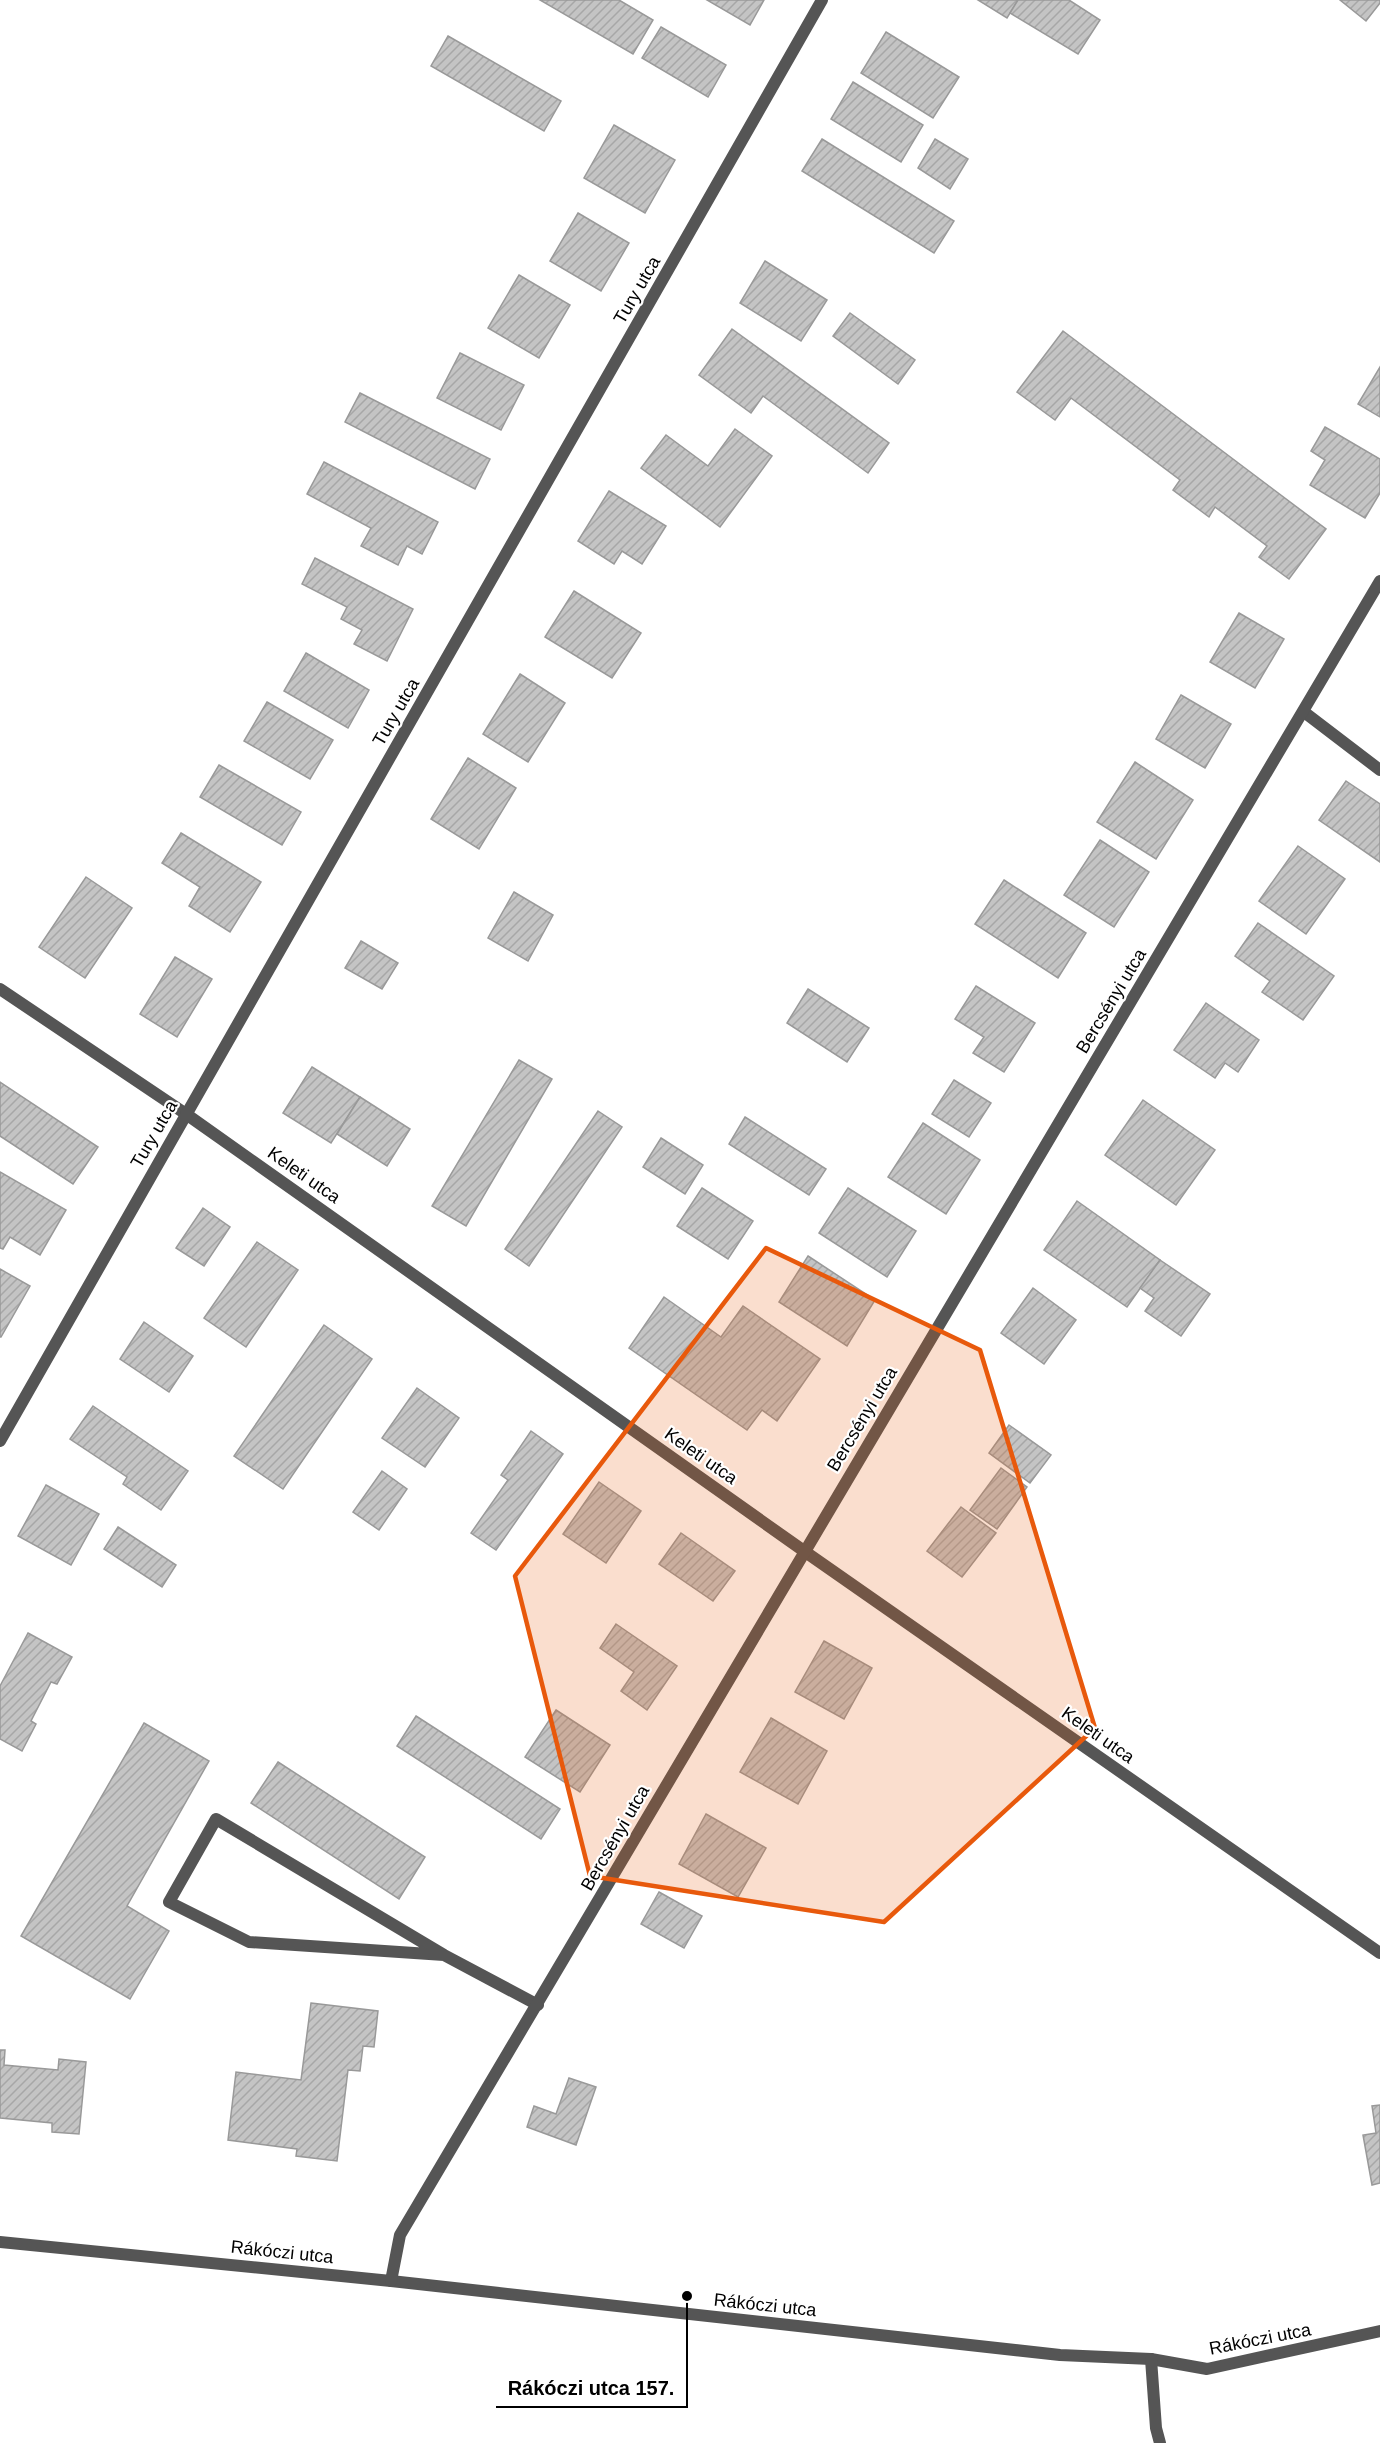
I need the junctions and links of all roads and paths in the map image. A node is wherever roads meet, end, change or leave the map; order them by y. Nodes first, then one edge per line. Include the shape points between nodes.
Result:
1 (822, 0) edge
2 (1380, 581) edge
3 (1304, 712) junction
4 (1380, 770) edge
5 (0, 989) edge
6 (186, 1114) junction
7 (0, 1441) edge
8 (804, 1551) junction
9 (1380, 1953) edge
10 (444, 1955) junction
11 (538, 2006) junction
12 (0, 2242) edge
13 (391, 2282) junction
14 (1380, 2331) edge
15 (1151, 2359) junction
16 (1160, 2443) edge

1 - 6 street, Tury utca
2 - 3 street, Bercsényi utca
3 - 4 street
3 - 8 street, Bercsényi utca
5 - 6 street, Keleti utca
6 - 7 street, Tury utca
6 - 8 street, Keleti utca
8 - 9 street, Keleti utca
8 - 11 street, Bercsényi utca
10 - 10 street via 216,1819 169,1902 249,1942
10 - 11 street
11 - 13 street, Bercsényi utca via 400,2235
12 - 13 street, Rákóczi utca
13 - 15 street, Rákóczi utca via 1060,2355
14 - 15 street, Rákóczi utca via 1207,2369
15 - 16 street

